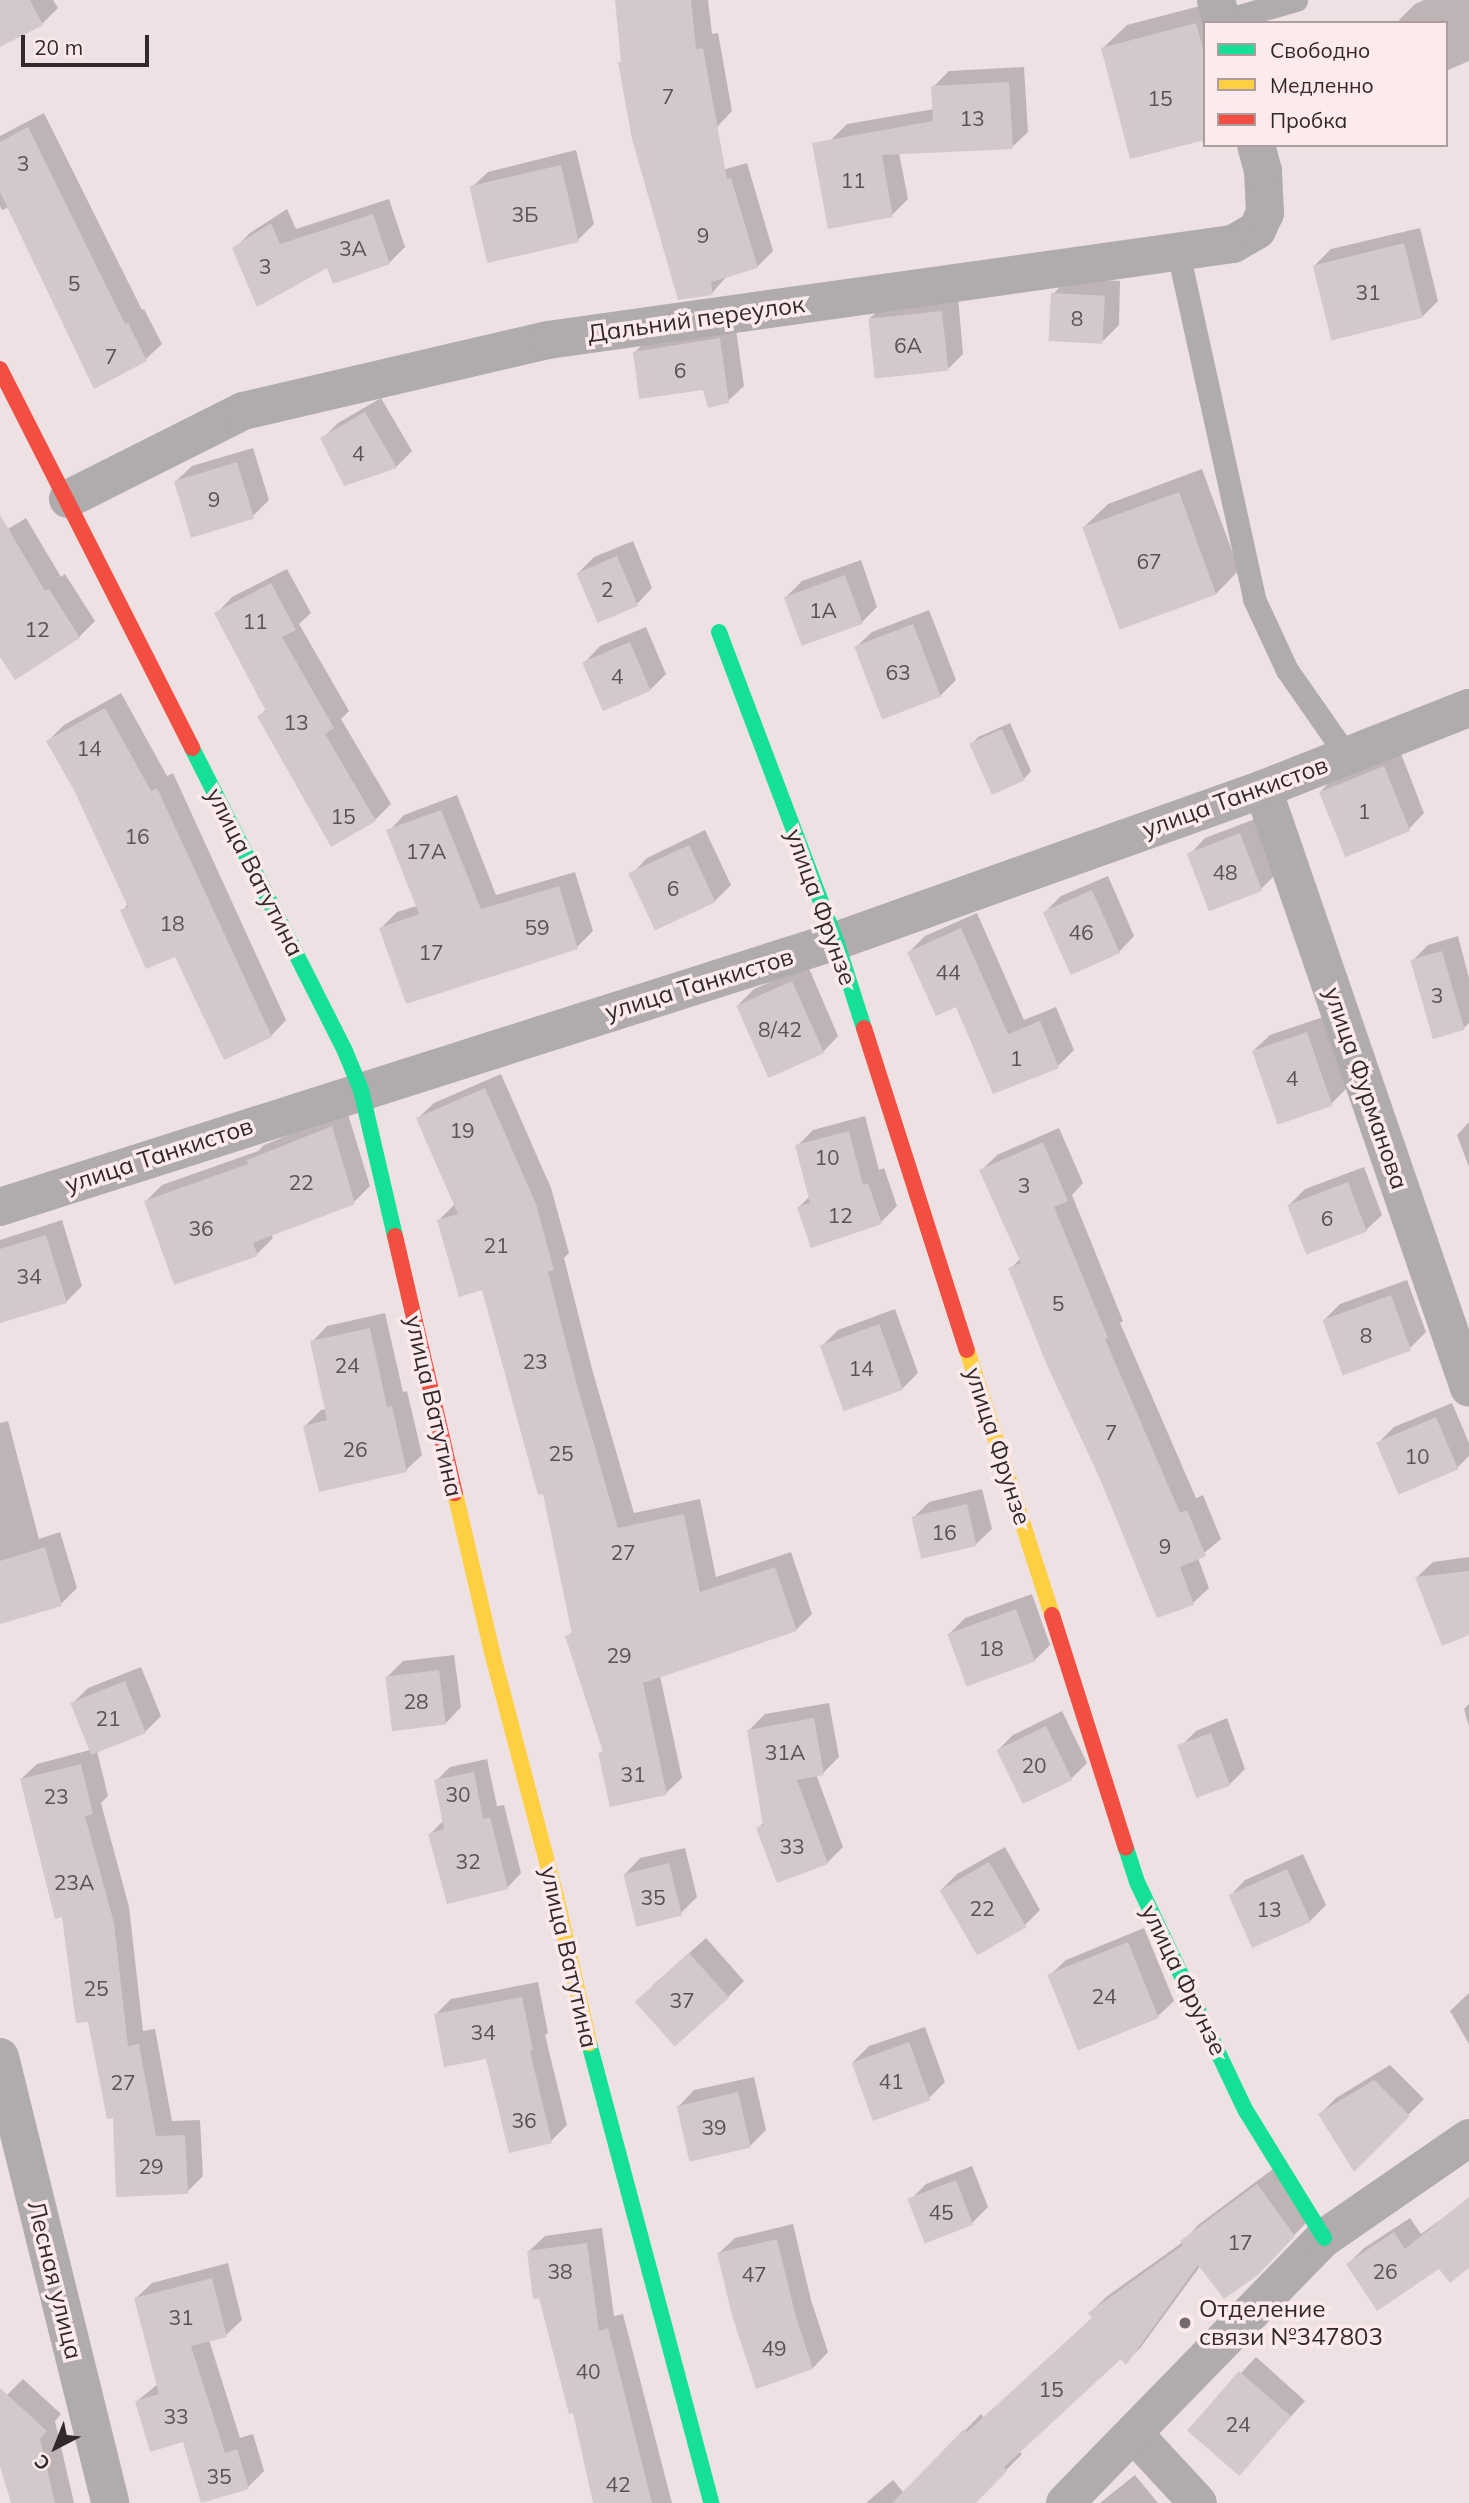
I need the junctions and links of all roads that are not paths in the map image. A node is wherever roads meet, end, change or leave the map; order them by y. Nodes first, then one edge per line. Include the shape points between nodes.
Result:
1 (1296, 0) edge
2 (1220, 14) edge
3 (1257, 147) edge
4 (1178, 252) junction
5 (0, 369) edge
6 (68, 499) junction
7 (719, 632) dead end
8 (1469, 708) edge
9 (1347, 756) junction
10 (1263, 789) junction
11 (836, 941) junction
12 (361, 1090) junction
13 (0, 1206) edge
14 (1469, 1388) edge
15 (0, 2057) edge
16 (1469, 2138) edge
17 (1324, 2238) junction
18 (1133, 2434) junction
19 (110, 2503) edge
20 (711, 2503) edge
21 (1065, 2503) edge
22 (1198, 2503) edge

1 - 2 lane
3 - 4 street, Дальний переулок via 1265,213 1257,230 1233,244
4 - 6 street, Дальний переулок via 548,340 243,411
4 - 9 lane via 1254,599 1287,670
5 - 6 street, улица Ватутина
6 - 12 street, улица Ватутина
7 - 11 street, улица Фрунзе
8 - 9 street, улица Танкистов
9 - 10 street, улица Танкистов
10 - 11 street, улица Танкистов
10 - 14 street, улица Фурманова
11 - 12 street, улица Танкистов
11 - 17 street, улица Фрунзе via 1138,1884 1246,2111
12 - 13 street, улица Танкистов
12 - 20 street, улица Ватутина via 494,1660 636,2227
15 - 19 street, Лесная улица
16 - 17 street
17 - 18 street
18 - 21 street
18 - 22 street

